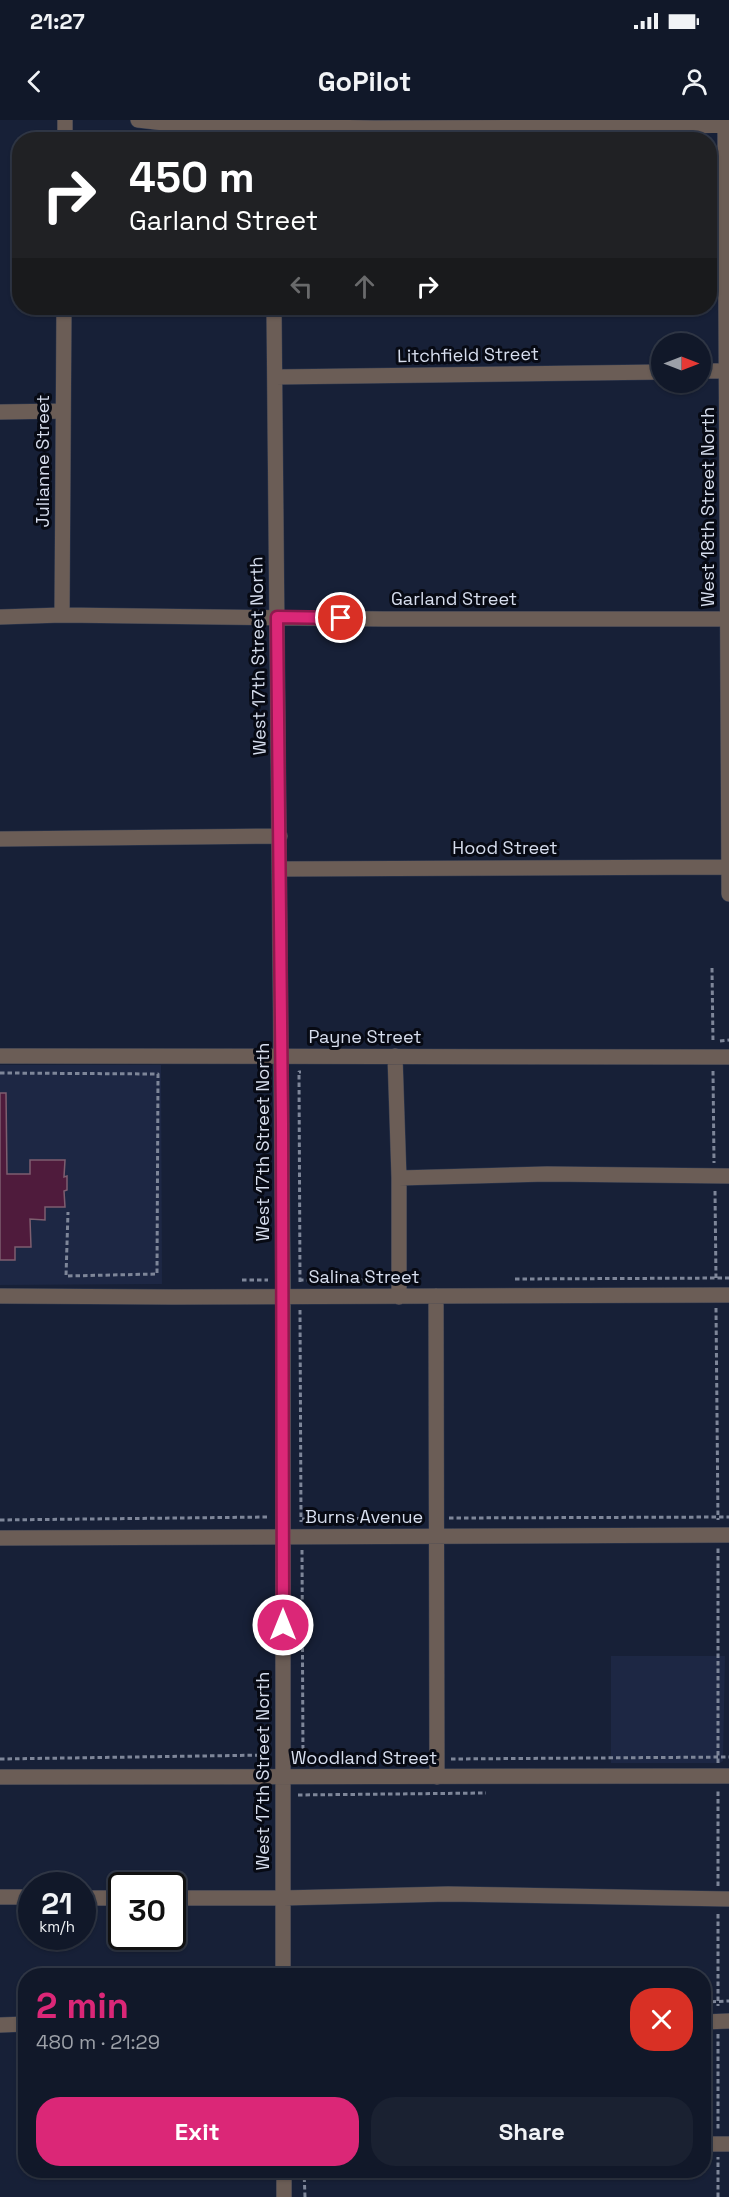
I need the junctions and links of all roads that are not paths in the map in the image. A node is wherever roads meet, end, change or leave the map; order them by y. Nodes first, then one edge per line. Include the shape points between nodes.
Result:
1 (138, 120) edge
2 (726, 123) edge
3 (273, 129) edge
4 (64, 315) edge
5 (274, 315) edge
6 (711, 371) edge
7 (728, 371) edge
8 (651, 372) edge
9 (275, 376) junction
10 (63, 411) junction
11 (0, 412) edge
12 (62, 615) junction
13 (0, 617) edge
14 (277, 617) junction
15 (728, 619) edge
16 (729, 713) edge
17 (729, 739) edge
18 (280, 836) junction
19 (0, 839) edge
20 (729, 867) edge
21 (280, 869) junction
22 (729, 894) edge
23 (0, 1056) edge
24 (282, 1056) junction
25 (395, 1056) junction
26 (721, 1057) edge
27 (722, 1176) edge
28 (399, 1178) junction
29 (722, 1295) edge
30 (0, 1296) edge
31 (436, 1296) junction
32 (275, 1297) junction
33 (399, 1297) junction
34 (724, 1535) edge
35 (436, 1536) junction
36 (284, 1537) junction
37 (0, 1538) edge
38 (724, 1776) edge
39 (0, 1778) edge
40 (282, 1778) junction
41 (437, 1778) junction
42 (0, 1897) edge
43 (18, 1897) edge
44 (186, 1898) edge
45 (283, 1898) junction
46 (723, 1899) edge
47 (284, 1968) edge
48 (18, 2024) edge
49 (0, 2025) edge
50 (284, 2178) edge
51 (284, 2197) edge

1 - 3 street
2 - 3 street via 679,127
2 - 7 street, West 18th Street North
4 - 10 street, Julianne Street
5 - 9 street, West 17th Street North
6 - 7 street
7 - 15 street, West 18th Street North
8 - 9 street, Litchfield Street
9 - 14 street, West 17th Street North
10 - 11 street
10 - 12 street, Julianne Street
12 - 13 street, Garland Street
12 - 14 street, Garland Street
14 - 15 street, Garland Street
14 - 18 street, West 17th Street North
15 - 16 street, West 18th Street North
16 - 17 street, West 18th Street North
17 - 20 street, West 18th Street North
18 - 19 street
18 - 21 street, West 17th Street North
20 - 21 street, Hood Street
20 - 22 street, West 18th Street North
21 - 24 street, West 17th Street North
23 - 24 street, Payne Street
24 - 25 street, Payne Street
24 - 32 street, West 17th Street North
25 - 26 street, Payne Street
25 - 28 street
27 - 28 street via 547,1174
28 - 33 street
29 - 31 street, Salina Street
30 - 32 street, Salina Street
31 - 33 street, Salina Street
31 - 35 street
32 - 33 street, Salina Street
32 - 36 street, West 17th Street North
34 - 35 street, Burns Avenue
35 - 36 street, Burns Avenue
35 - 41 street
36 - 37 street, Burns Avenue
36 - 40 street, West 17th Street North
38 - 41 street, Woodland Street
39 - 40 street, Woodland Street
40 - 41 street, Woodland Street
40 - 45 street, West 17th Street North
42 - 43 street
44 - 45 street
45 - 46 street via 448,1894
45 - 47 street, West 17th Street North
48 - 49 street
50 - 51 street

